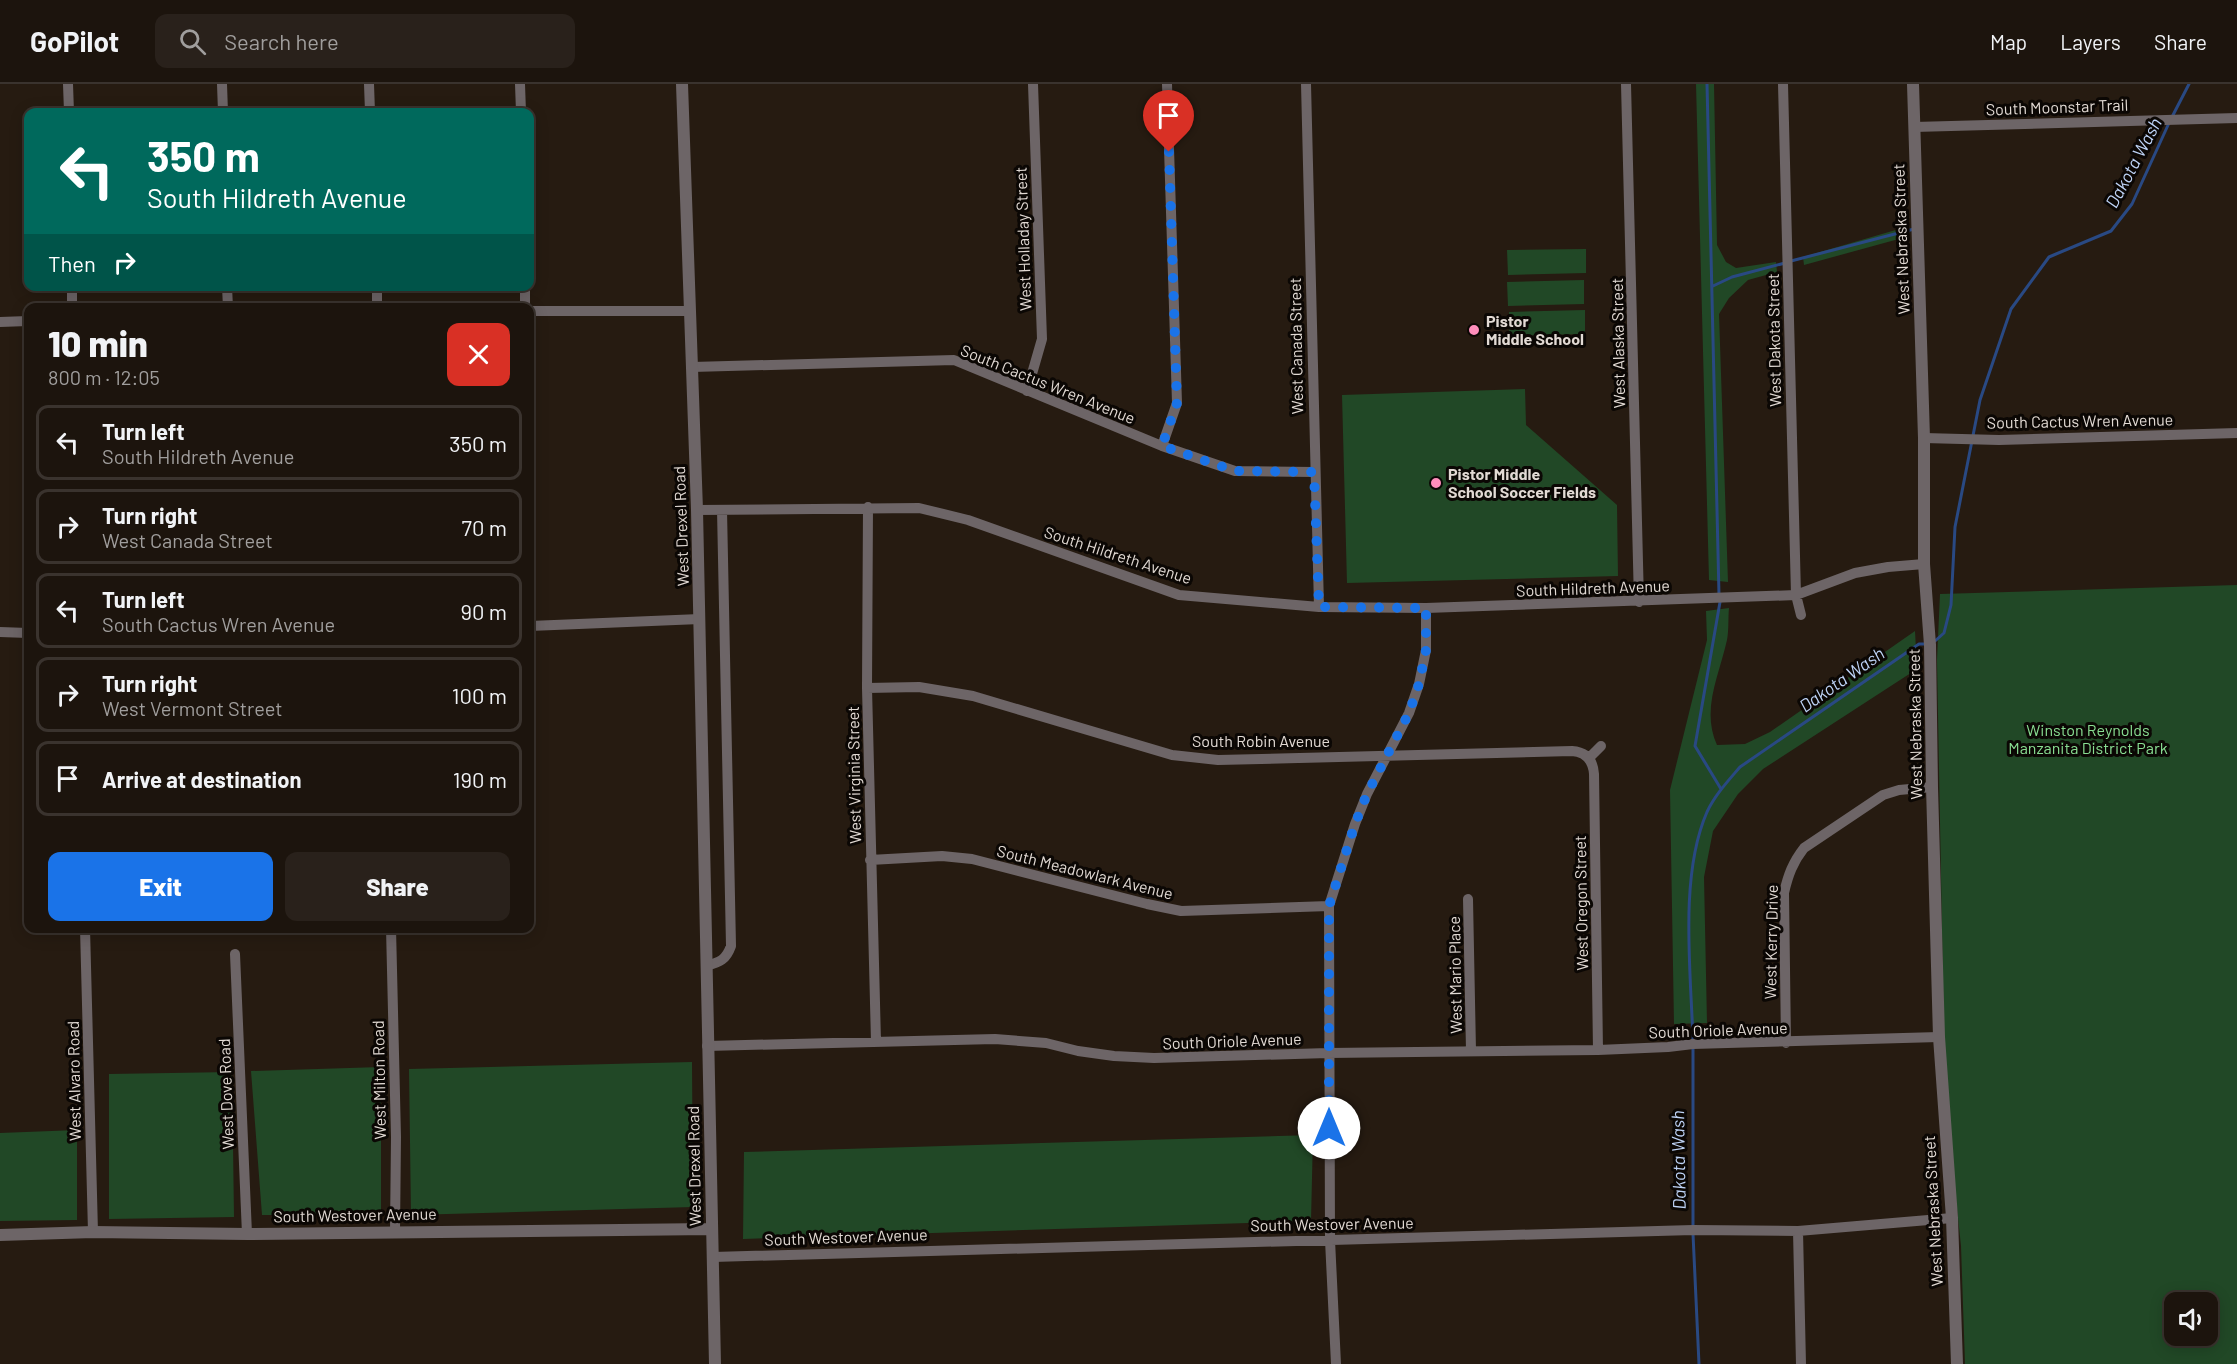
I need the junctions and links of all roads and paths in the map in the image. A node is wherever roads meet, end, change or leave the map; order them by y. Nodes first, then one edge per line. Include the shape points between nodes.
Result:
1 (68, 84) edge
2 (222, 84) edge
3 (369, 84) edge
4 (520, 84) edge
5 (682, 84) edge
6 (1033, 84) edge
7 (1167, 84) edge
8 (1306, 84) edge
9 (1626, 84) edge
10 (1783, 84) edge
11 (1913, 84) edge
12 (69, 108) edge
13 (223, 108) edge
14 (370, 108) edge
15 (521, 108) edge
16 (2237, 118) edge
17 (1914, 127) junction
18 (534, 311) edge
19 (690, 311) junction
20 (24, 321) edge
21 (0, 322) edge
22 (692, 367) junction
23 (1027, 391) junction
24 (2237, 433) edge
25 (1924, 438) junction
26 (1162, 446) junction
27 (1314, 472) junction
28 (868, 507) junction
29 (697, 510) junction
30 (722, 510) junction
31 (1924, 564) junction
32 (1796, 595) junction
33 (1639, 602) junction
34 (1319, 607) junction
35 (1426, 608) junction
36 (1801, 615) dead end
37 (700, 619) junction
38 (534, 626) edge
39 (0, 632) edge
40 (24, 633) edge
41 (867, 688) junction
42 (1601, 746) dead end
43 (1388, 754) junction
44 (1589, 758) junction
45 (1932, 787) junction
46 (870, 860) junction
47 (1468, 899) dead end
48 (1329, 906) junction
49 (85, 933) edge
50 (391, 933) edge
51 (235, 954) dead end
52 (706, 966) junction
53 (1939, 1037) junction
54 (876, 1042) junction
55 (1786, 1043) junction
56 (707, 1046) junction
57 (1598, 1050) junction
58 (1471, 1052) junction
59 (1328, 1053) junction
60 (1952, 1218) junction
61 (711, 1229) junction
62 (395, 1231) junction
63 (1798, 1231) junction
64 (93, 1232) junction
65 (247, 1234) junction
66 (0, 1235) edge
67 (1330, 1240) junction
68 (713, 1257) junction
69 (715, 1364) edge
70 (1336, 1364) edge
71 (1801, 1364) edge
72 (1957, 1364) edge

1 - 12 street
2 - 13 street
3 - 14 street
4 - 15 street
5 - 19 street, West Drexel Road
6 - 23 street, West Holladay Street via 1042,339
7 - 26 street via 1177,403
8 - 27 street, West Canada Street
9 - 33 street, West Alaska Street
10 - 32 street, West Dakota Street
11 - 17 street, West Nebraska Street
16 - 17 street, South Moonstar Trail
17 - 25 street, West Nebraska Street
18 - 19 street
19 - 22 street, West Drexel Road
20 - 21 street
22 - 23 street, South Cactus Wren Avenue via 954,360
22 - 29 street, West Drexel Road
23 - 26 street, South Cactus Wren Avenue
24 - 25 street, South Cactus Wren Avenue via 1999,440
25 - 31 street, West Nebraska Street
26 - 27 street, South Cactus Wren Avenue via 1235,471
27 - 34 street, West Canada Street
28 - 30 street, South Hildreth Avenue
28 - 34 street, South Hildreth Avenue via 919,508 968,520 1179,595
28 - 41 street, West Virginia Street
29 - 30 street, South Hildreth Avenue
29 - 37 street, West Drexel Road
30 - 52 street via 731,946 728,956
31 - 32 street, South Hildreth Avenue via 1855,573
31 - 45 street, West Nebraska Street via 1930,645
32 - 33 street, South Hildreth Avenue
32 - 36 street, West Dakota Street
33 - 35 street, South Hildreth Avenue
34 - 35 street, South Hildreth Avenue
35 - 43 street via 1424,667 1409,713
37 - 38 street
37 - 52 street, West Drexel Road
39 - 40 street
41 - 43 street, South Robin Avenue via 919,687 972,696 1172,755 1218,759
41 - 46 street, West Virginia Street
42 - 44 street
43 - 44 street, South Robin Avenue via 1572,751
43 - 48 street via 1355,824
44 - 57 street, West Oregon Street via 1594,774
45 - 53 street, West Nebraska Street
45 - 55 street, West Kerry Drive via 1883,795 1804,848 1795,859 1784,892
46 - 48 street, South Meadowlark Avenue via 942,856 972,859 1181,910
46 - 54 street, West Virginia Street
47 - 58 street, West Mario Place
48 - 59 street
49 - 64 street, West Alvaro Road
50 - 62 street, West Milton Road
51 - 65 street, West Dove Road
52 - 56 street, West Drexel Road
53 - 55 street, South Oriole Avenue
53 - 60 street, West Nebraska Street
54 - 56 street, South Oriole Avenue
54 - 59 street, South Oriole Avenue via 995,1039 1154,1058
55 - 57 street, South Oriole Avenue
56 - 61 street, West Drexel Road
57 - 58 street, South Oriole Avenue
58 - 59 street, South Oriole Avenue
59 - 67 street
60 - 63 street, South Westover Avenue
60 - 72 street, West Nebraska Street
61 - 62 street, South Westover Avenue
61 - 68 street, West Drexel Road
62 - 65 street, South Westover Avenue
63 - 67 street, South Westover Avenue via 1693,1230
63 - 71 street
64 - 65 street, South Westover Avenue
64 - 66 street, South Westover Avenue
67 - 68 street, South Westover Avenue
67 - 70 street
68 - 69 street, West Drexel Road

